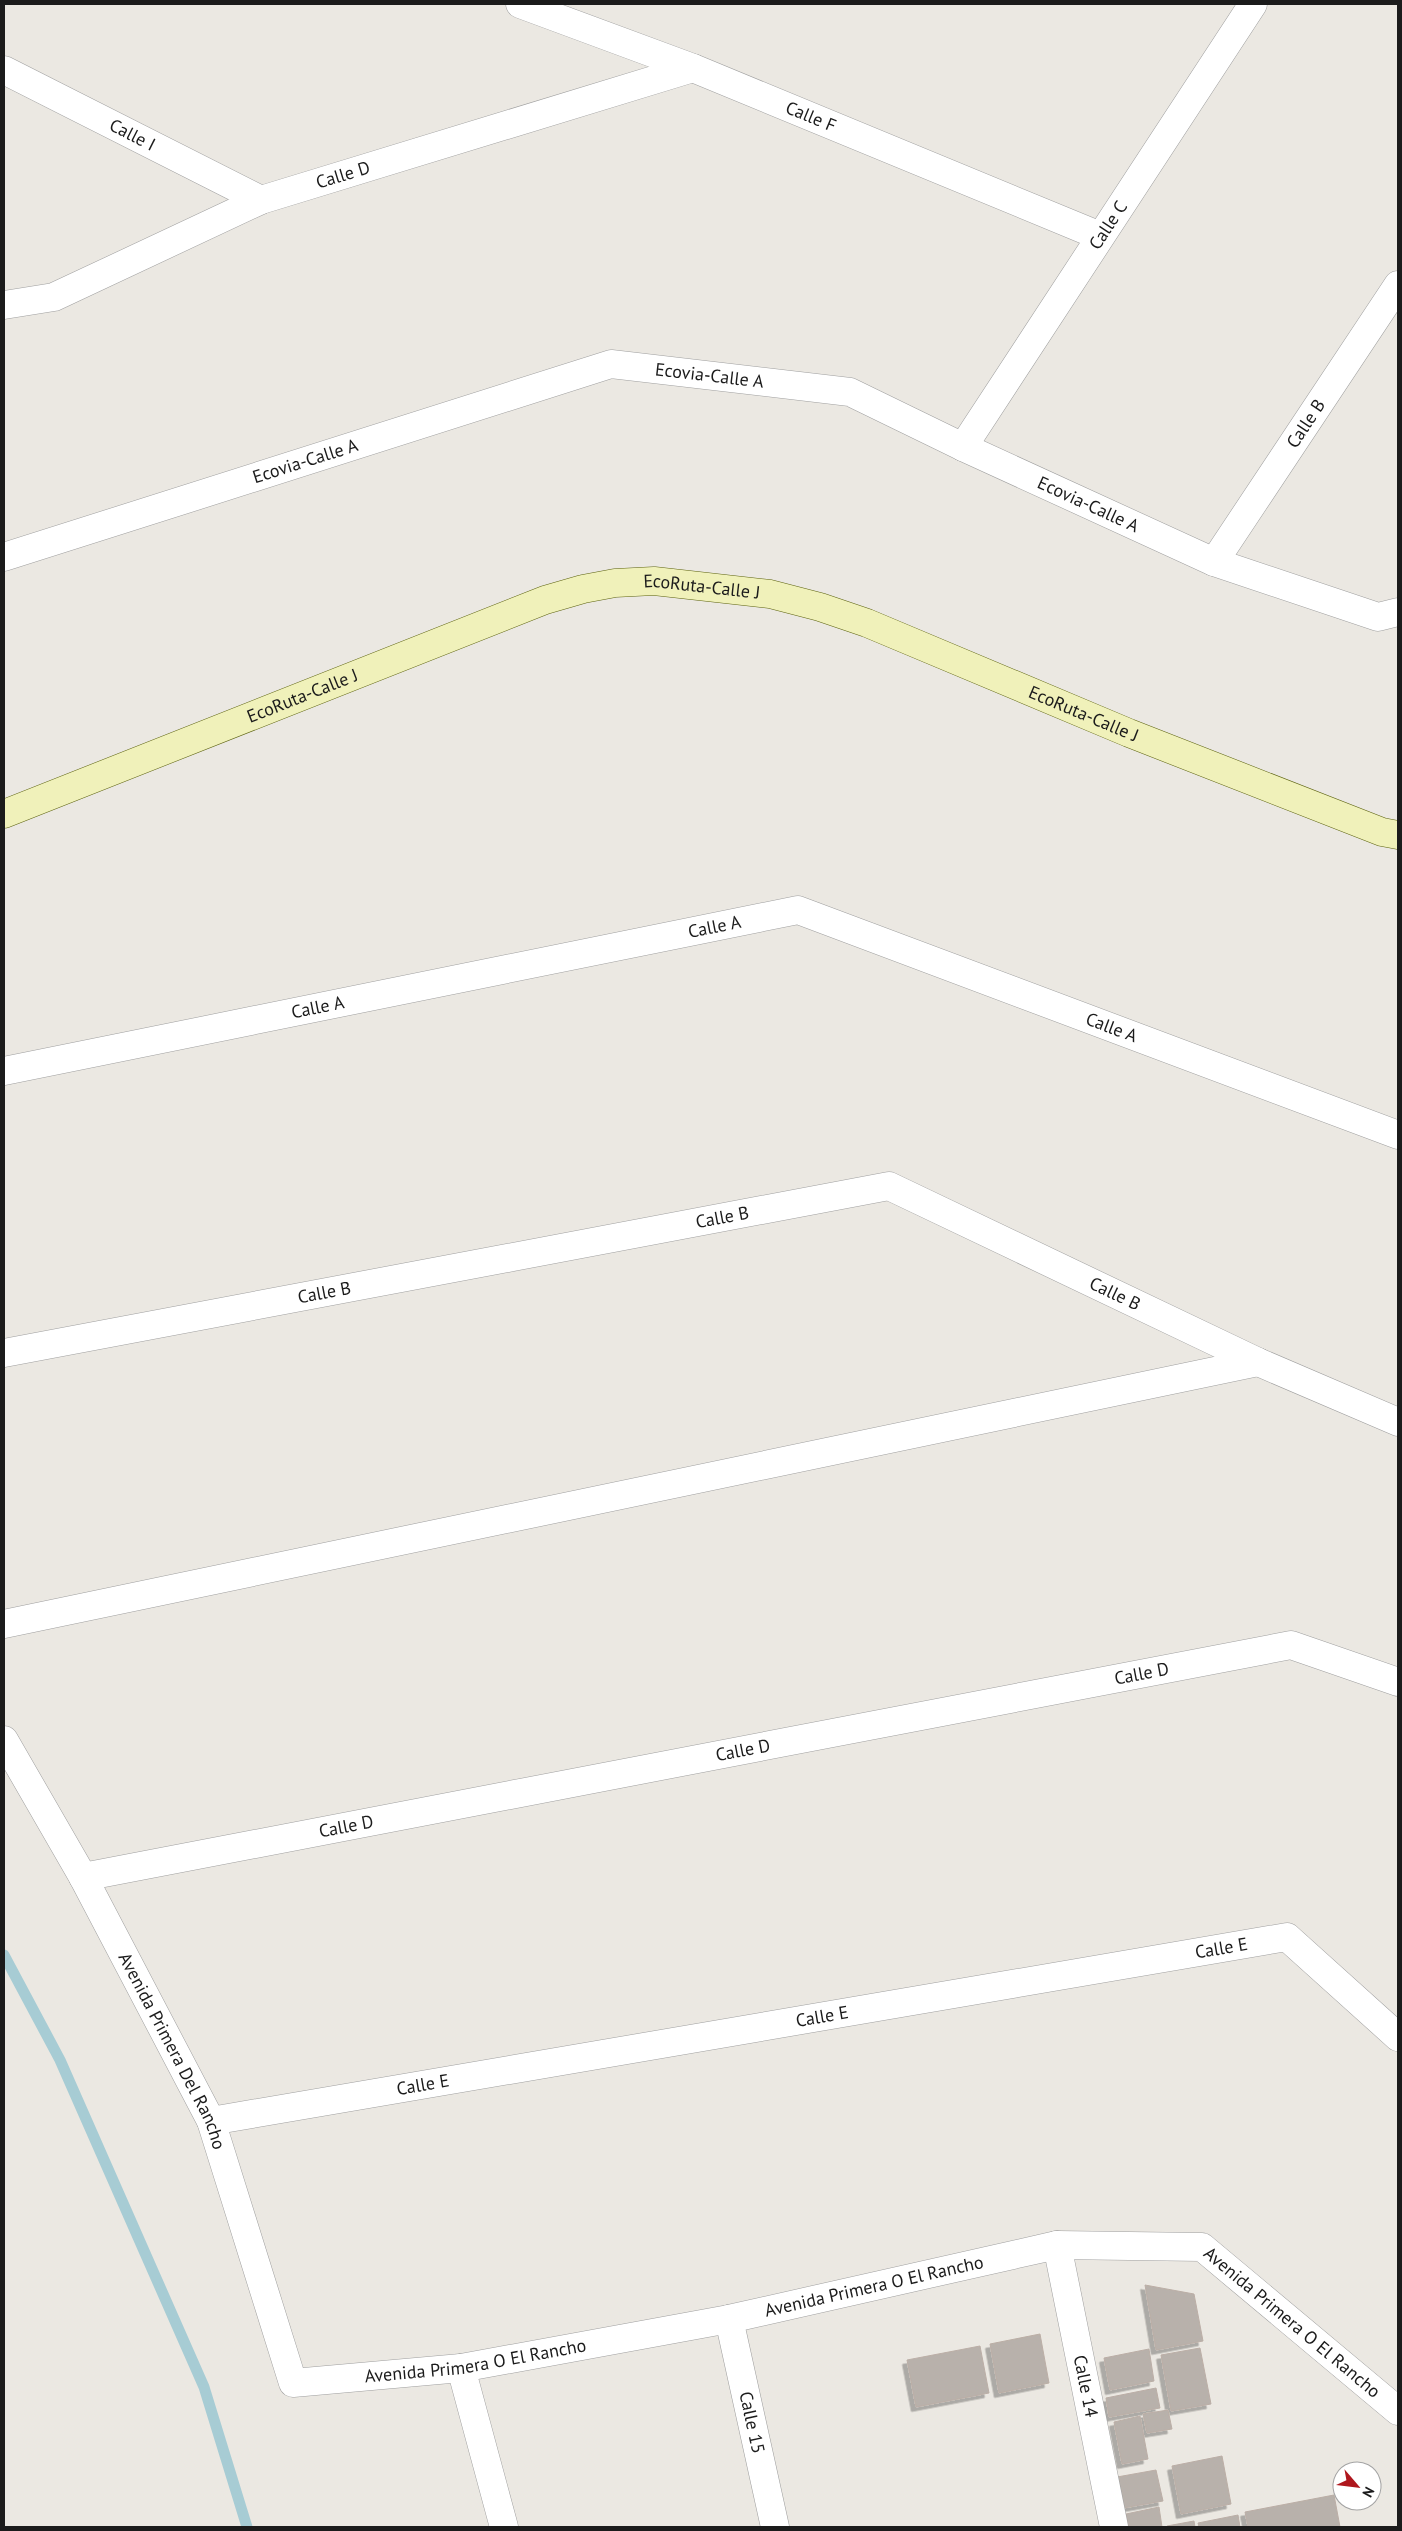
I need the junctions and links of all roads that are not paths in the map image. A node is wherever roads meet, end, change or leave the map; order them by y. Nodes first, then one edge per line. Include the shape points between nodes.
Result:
1 (520, 4) edge
2 (1253, 4) edge
3 (693, 68) junction
4 (4, 70) edge
5 (261, 200) junction
6 (1100, 236) junction
7 (1398, 285) edge
8 (4, 305) edge
9 (963, 447) junction
10 (4, 557) edge
11 (1214, 562) junction
12 (1398, 612) edge
13 (4, 814) edge
14 (1398, 835) edge
15 (4, 1072) edge
16 (1398, 1135) edge
17 (4, 1353) edge
18 (1258, 1362) junction
19 (1398, 1422) edge
20 (4, 1624) edge
21 (1398, 1682) edge
22 (4, 1740) edge
23 (84, 1877) junction
24 (1398, 2037) edge
25 (211, 2121) junction
26 (1057, 2244) junction
27 (729, 2319) junction
28 (461, 2368) junction
29 (293, 2382) joint
30 (1398, 2411) edge
31 (504, 2527) edge
32 (775, 2527) edge
33 (1114, 2527) edge

1 - 3 street, Calle F
2 - 6 street, Calle C
3 - 5 street, Calle D
3 - 6 street, Calle F
4 - 5 street, Calle I
5 - 8 street, Calle D via 54,297
6 - 9 street, Calle C
7 - 11 street, Calle B
9 - 10 street, Ecovia-Calle A via 850,392 611,364
9 - 11 street, Ecovia-Calle A
11 - 12 street, Ecovia-Calle A via 1378,617
13 - 14 street, EcoRuta-Calle J via 545,600 583,589 654,580 770,594 868,623 1263,787 1382,832
15 - 16 street, Calle A via 798,910
17 - 18 street, Calle B via 889,1186
18 - 19 street, Calle B
18 - 20 street
21 - 23 street, Calle D via 1291,1645
22 - 23 street, Avenida Primera Del Rancho
23 - 25 street, Avenida Primera Del Rancho
24 - 25 street, Calle E via 1287,1937
25 - 29 street, Avenida Primera Del Rancho
26 - 27 street, Avenida Primera O El Rancho
26 - 30 street, Avenida Primera O El Rancho via 1202,2247
26 - 33 street, Calle 14
27 - 28 street, Avenida Primera O El Rancho
27 - 32 street, Calle 15
28 - 29 street, Avenida Primera O El Rancho
28 - 31 street

